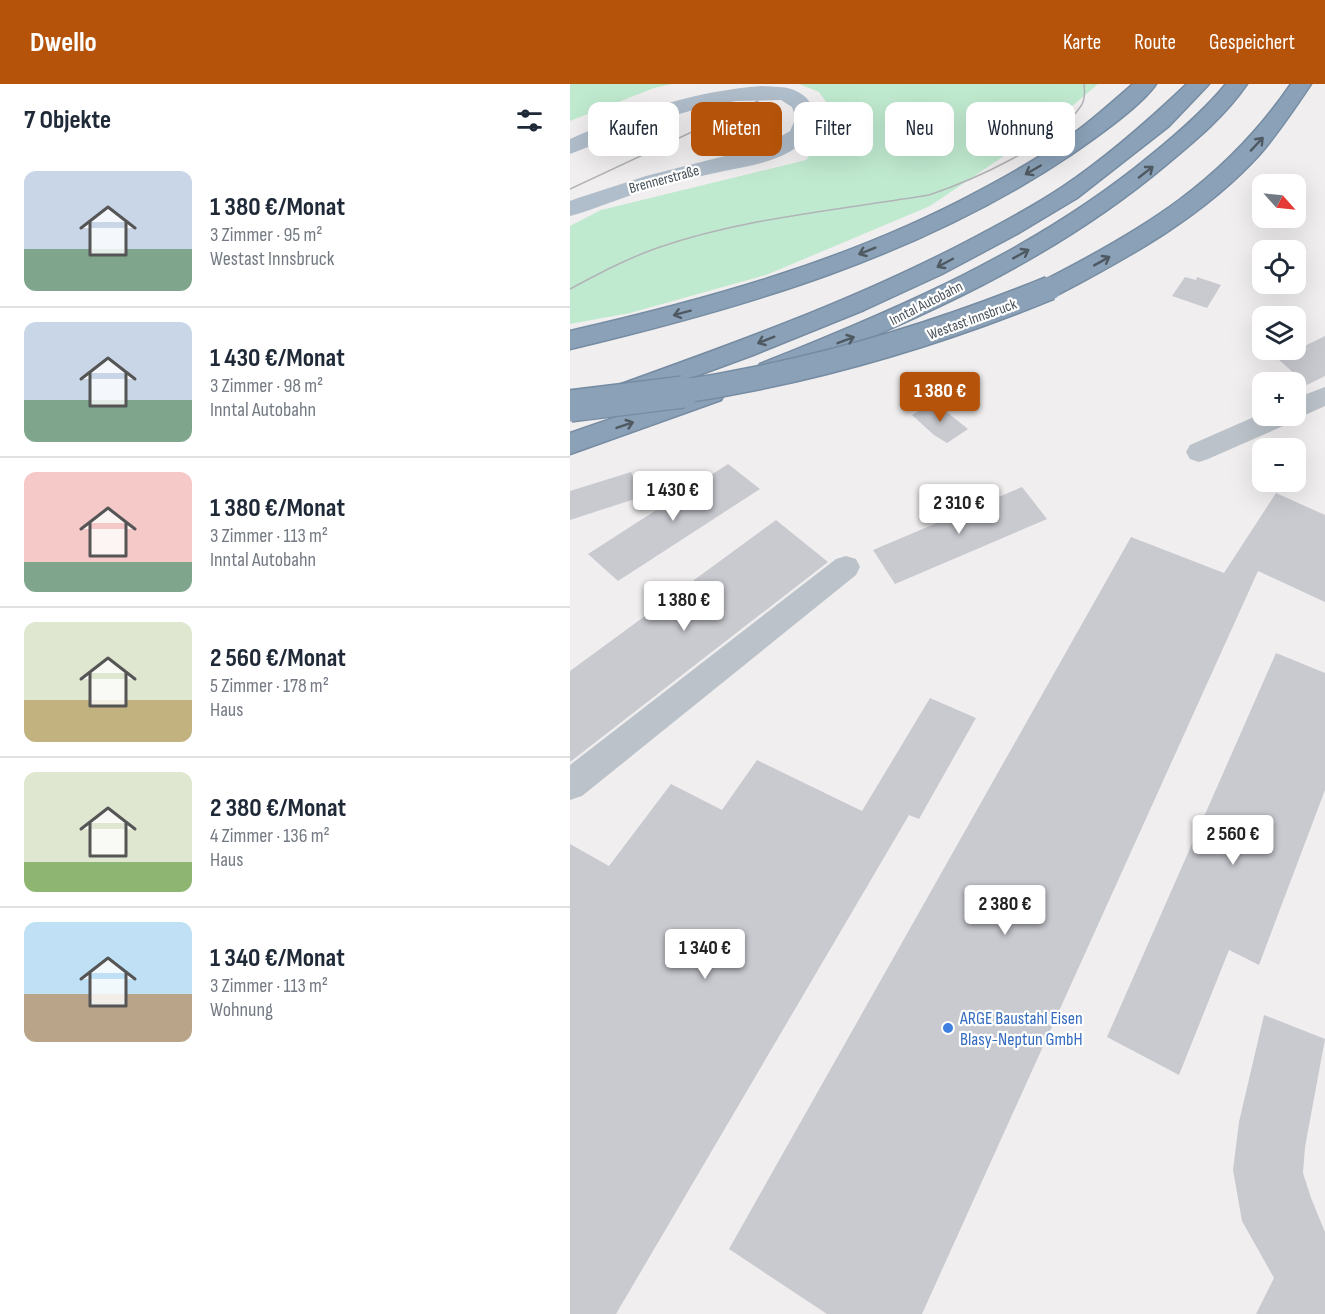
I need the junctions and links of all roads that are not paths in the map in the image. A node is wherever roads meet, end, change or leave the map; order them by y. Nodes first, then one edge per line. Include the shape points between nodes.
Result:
1 (1146, 84) edge
2 (1199, 84) edge
3 (1237, 84) edge
4 (1301, 84) edge
5 (570, 147) edge
6 (570, 209) edge
7 (570, 340) edge
8 (1325, 396) edge
9 (1306, 405) edge
10 (570, 406) edge
11 (570, 412) edge
12 (1258, 426) edge
13 (570, 444) edge
14 (1199, 452) dead end
15 (846, 567) dead end
16 (570, 785) edge

1 -> 7 highway via 1106,120 1044,163 921,229 738,297
2 -> 11 highway, Inntal Autobahn via 1161,121 1069,193 933,269 744,349
13 -> 3 highway, Inntal Autobahn via 664,412 878,327 1022,254 1100,208 1197,127
10 -> 4 highway, Westast Innsbruck, bridge via 686,393 810,369 908,342 1050,288 1144,236 1212,188 1263,139
5 - 6 main road, Brennerstraße via 662,107 722,88 752,86 776,90 798,101 805,113 799,134 778,149 646,182
8 - 9 lane
12 - 14 lane
15 - 16 lane

